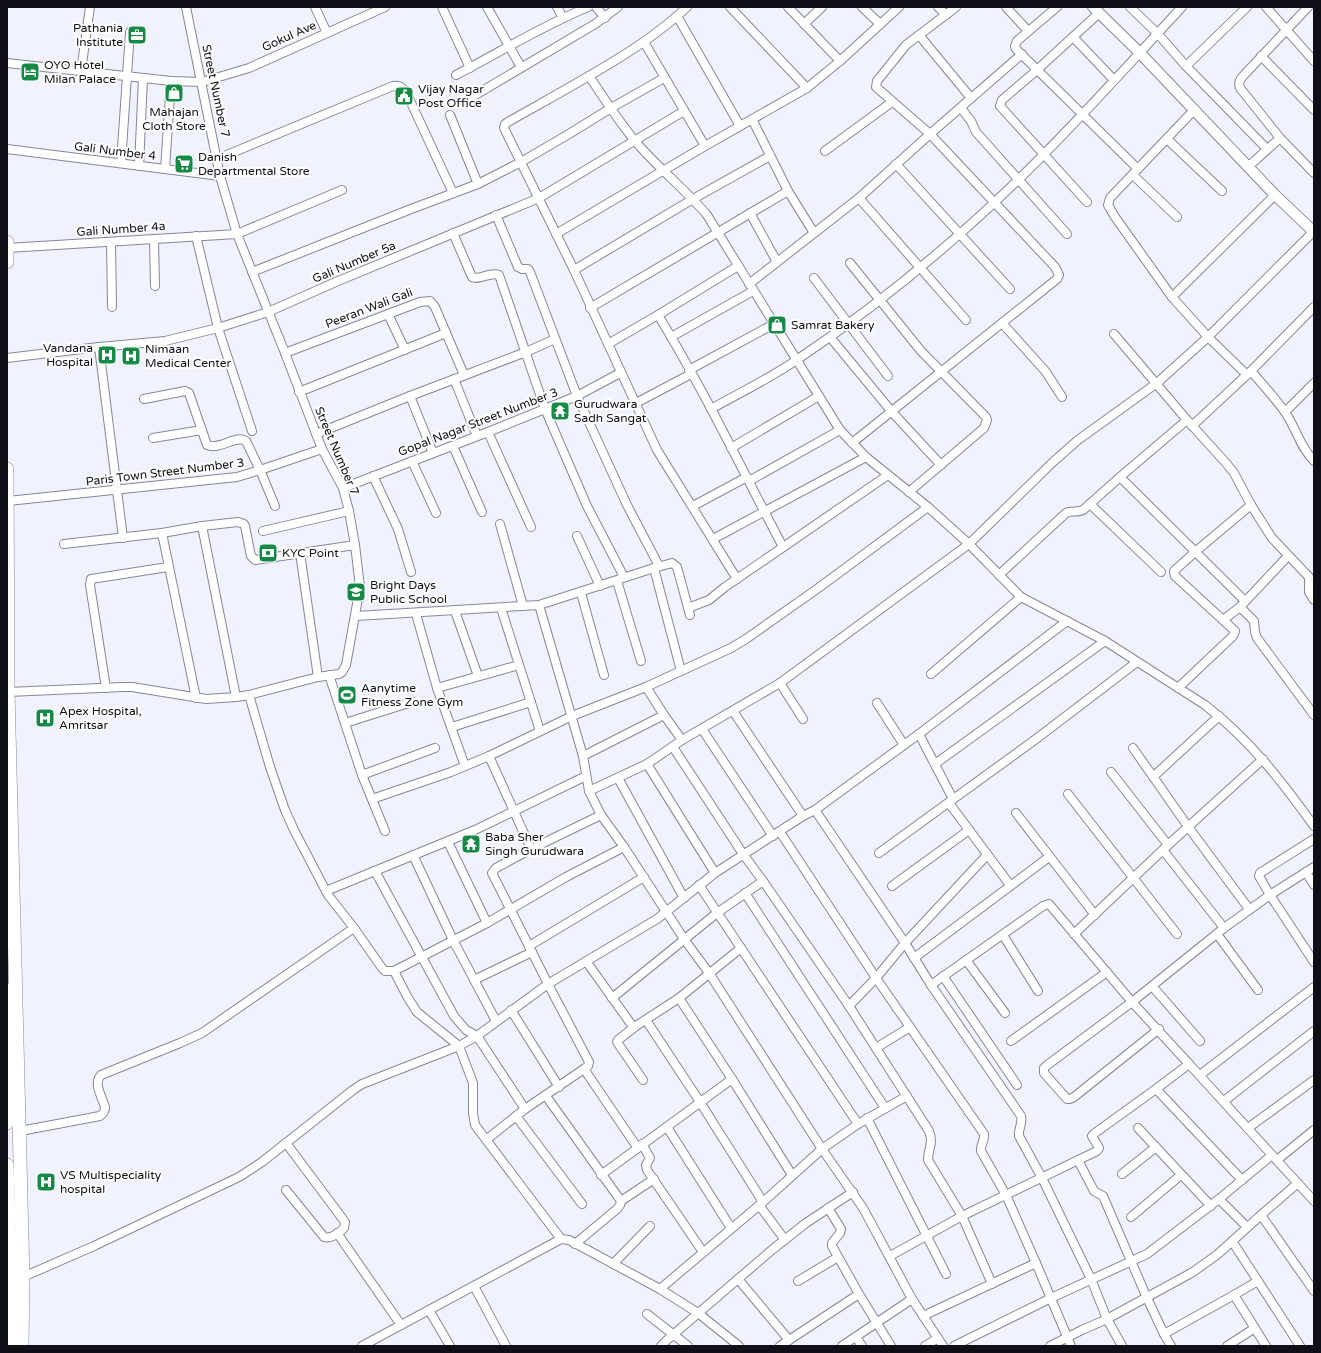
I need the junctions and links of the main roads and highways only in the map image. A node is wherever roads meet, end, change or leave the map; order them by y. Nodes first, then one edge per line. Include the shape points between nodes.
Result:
1 (7, 242) edge
2 (7, 248) edge
3 (7, 262) edge
4 (7, 469) edge
5 (8, 502) edge
6 (8, 728) edge
7 (7, 990) edge
8 (7, 1123) edge
9 (7, 1165) edge
10 (12, 1346) edge
11 (22, 1346) edge

1 - 2 main road
2 - 3 main road
4 - 5 main road
5 - 6 main road
6 - 11 main road via 20,1131
7 - 8 main road
9 - 10 main road

